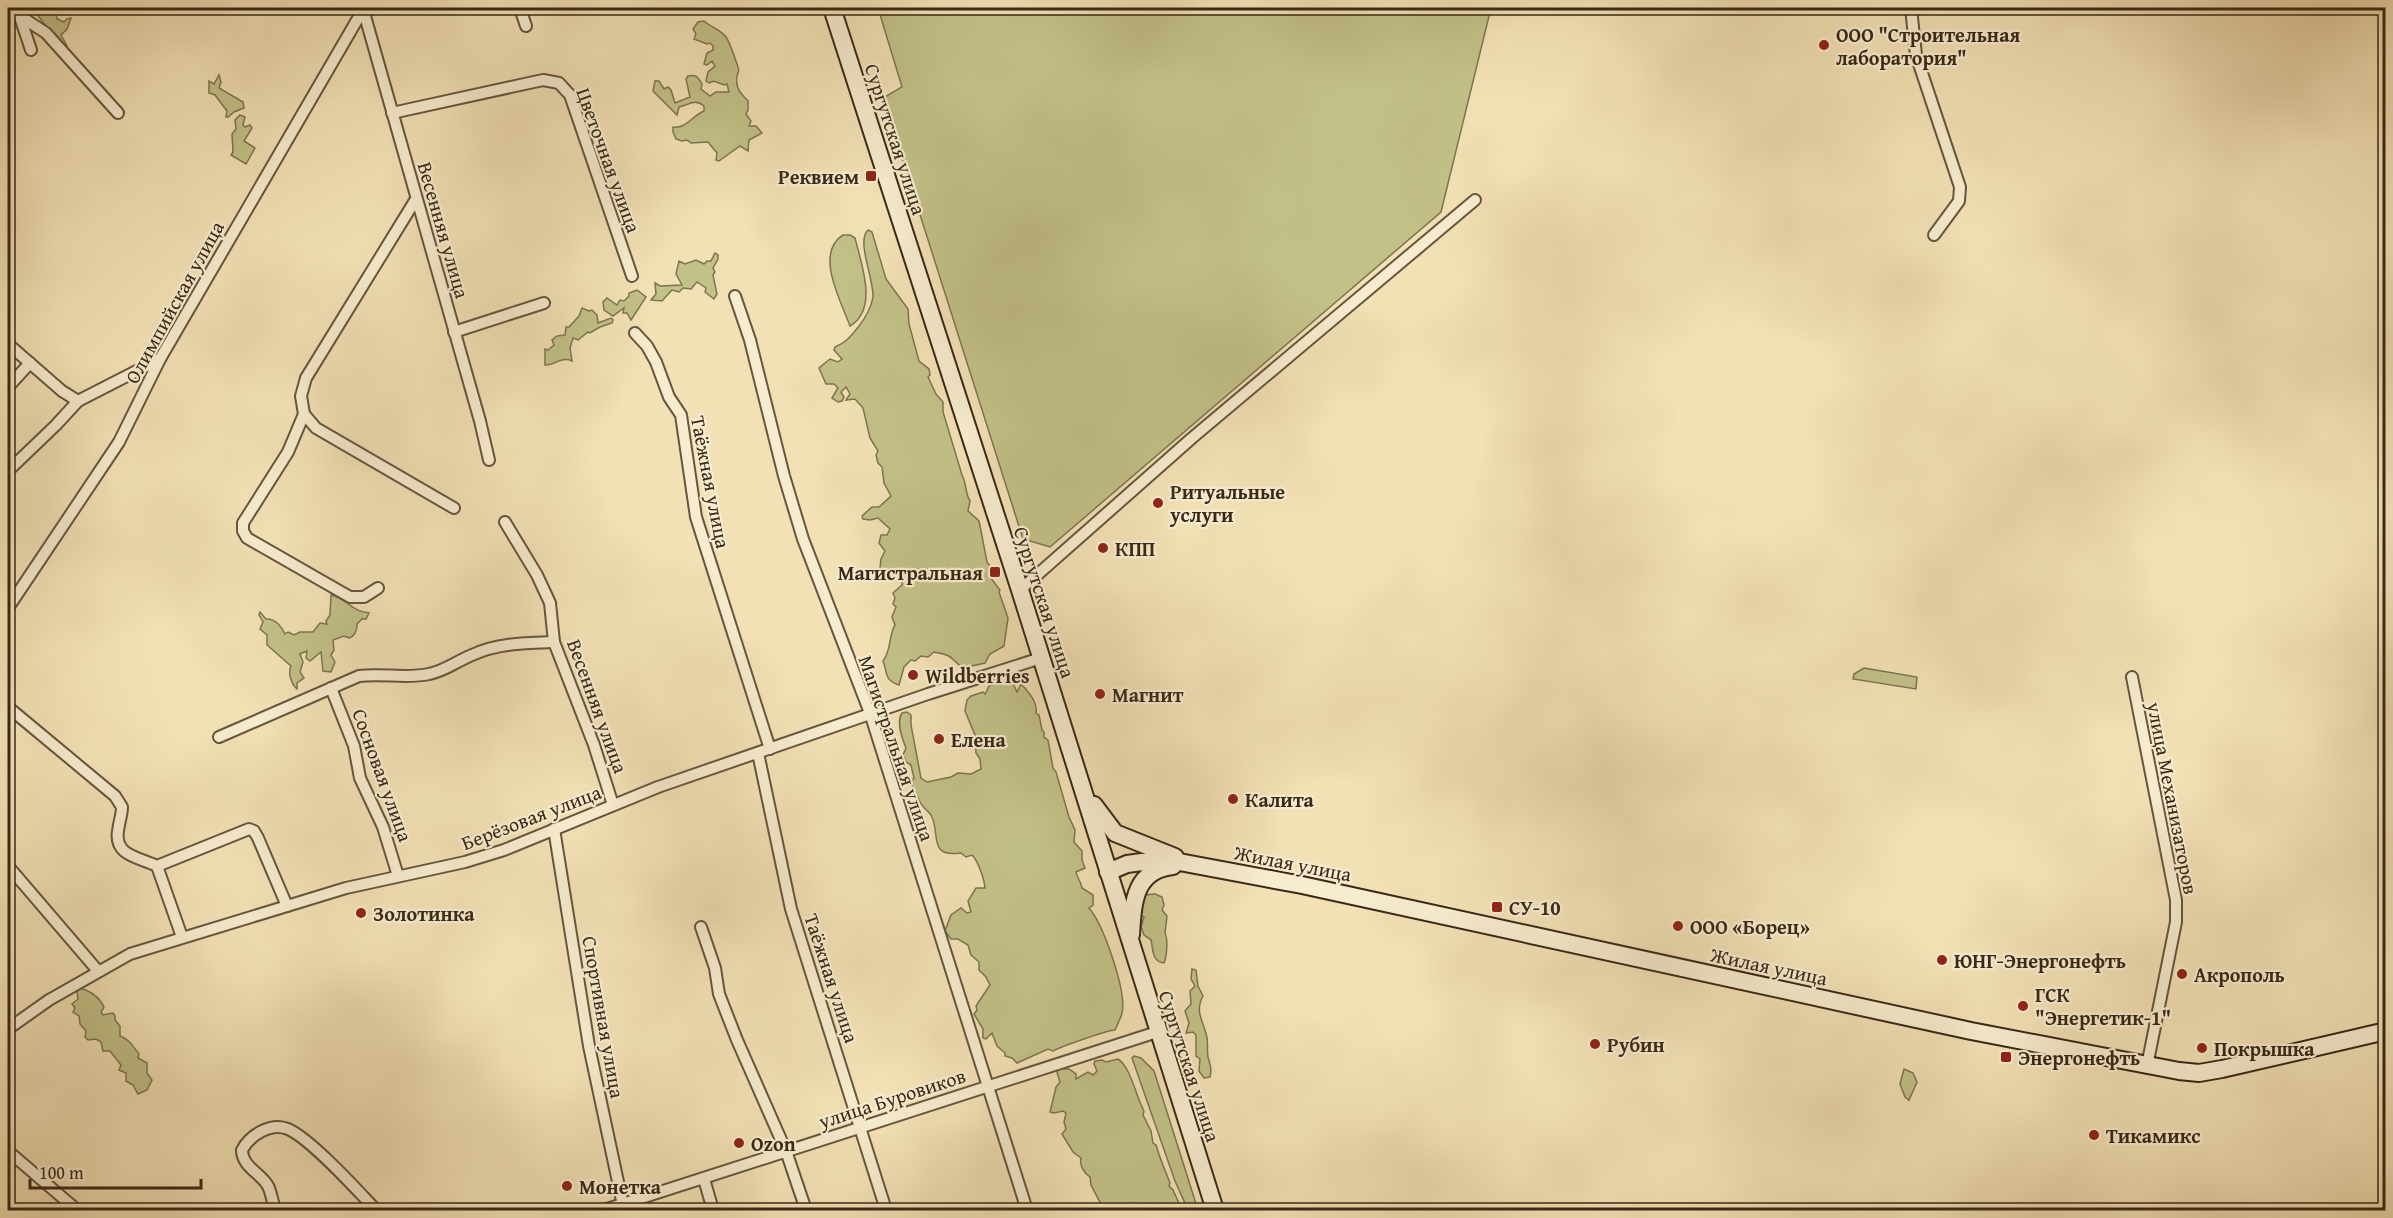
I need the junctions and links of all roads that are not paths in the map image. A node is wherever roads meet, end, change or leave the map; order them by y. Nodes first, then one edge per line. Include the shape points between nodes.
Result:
1 (364, 8) edge
2 (520, 8) edge
3 (832, 8) edge
4 (1911, 8) edge
5 (18, 12) edge
6 (526, 26) dead end
7 (31, 50) dead end
8 (392, 112) junction
9 (118, 113) dead end
10 (416, 199) junction
11 (1475, 201) dead end
12 (1934, 235) dead end
13 (632, 276) dead end
14 (735, 297) dead end
15 (544, 303) dead end
16 (454, 332) junction
17 (635, 333) dead end
18 (8, 344) edge
19 (160, 359) junction
20 (30, 363) junction
21 (8, 387) edge
22 (78, 400) junction
23 (304, 414) junction
24 (489, 460) dead end
25 (8, 471) edge
26 (454, 508) dead end
27 (505, 522) dead end
28 (378, 588) dead end
29 (1020, 590) junction
30 (8, 608) edge
31 (554, 642) junction
32 (1041, 658) junction
33 (2132, 677) dead end
34 (331, 688) junction
35 (8, 707) edge
36 (870, 713) junction
37 (219, 737) dead end
38 (770, 749) junction
39 (758, 753) junction
40 (1082, 786) junction
41 (613, 805) junction
42 (554, 829) junction
43 (1192, 864) junction
44 (157, 866) junction
45 (8, 867) edge
46 (1108, 872) junction
47 (398, 876) junction
48 (287, 906) junction
49 (701, 927) dead end
50 (182, 938) junction
51 (1131, 947) junction
52 (98, 971) junction
53 (8, 1029) edge
54 (2385, 1031) edge
55 (1157, 1032) junction
56 (2147, 1066) junction
57 (989, 1086) junction
58 (860, 1127) junction
59 (8, 1151) edge
60 (786, 1152) junction
61 (704, 1179) junction
62 (624, 1207) edge
63 (76, 1210) edge
64 (276, 1210) edge
65 (376, 1210) edge
66 (604, 1210) edge
67 (713, 1210) edge
68 (806, 1210) edge
69 (886, 1210) edge
70 (1027, 1210) edge
71 (1215, 1210) edge

1 - 8 street, Весенняя улица
1 - 19 street, Олимпийская улица
2 - 6 street
3 - 29 main road, Сургутская улица
4 - 12 street via 1916,54 1960,187 1959,201
5 - 7 street
5 - 9 street via 46,33
8 - 10 street, Весенняя улица
8 - 13 street, Цветочная улица via 543,80 559,83 570,96
10 - 16 street, Весенняя улица
10 - 23 street via 306,378 301,396
11 - 29 street via 1200,431
14 - 36 street, Магистральная улица via 804,538
15 - 16 street
16 - 24 street, Весенняя улица
17 - 38 street, Таёжная улица via 656,362 669,397 681,415 696,517
18 - 20 street
19 - 22 street
19 - 30 street, Олимпийская улица via 118,442
20 - 21 street
20 - 22 street
22 - 25 street
23 - 26 street via 316,428
23 - 28 street via 288,452 243,523 243,531 247,538 351,597 364,597
27 - 31 street, Весенняя улица via 546,593
29 - 32 main road, Сургутская улица
31 - 34 street via 512,643 490,648 430,674 359,676
31 - 41 street, Весенняя улица
32 - 36 street, Берёзовая улица
32 - 40 main road, Сургутская улица
33 - 56 street, улица Механизаторов via 2176,900 2176,922
34 - 37 street
34 - 47 street, Сосновая улица
35 - 44 street via 115,796 122,807 117,841 121,850
36 - 38 street, Берёзовая улица
36 - 57 street, Магистральная улица
38 - 39 street, Берёзовая улица
39 - 41 street, Берёзовая улица
39 - 58 street, Таёжная улица via 791,909
40 - 43 main road via 1115,833
40 - 46 main road, Сургутская улица
41 - 42 street, Берёзовая улица
42 - 47 street, Берёзовая улица via 465,862
42 - 62 street, Спортивная улица via 589,1046
43 - 46 main road, Жилая улица via 1142,862
43 - 51 main road via 1161,867 1142,881 1133,906
43 - 56 main road, Жилая улица
44 - 48 street via 254,831
44 - 50 street
45 - 52 street
46 - 51 main road, Сургутская улица
47 - 48 street, Берёзовая улица
48 - 50 street, Берёзовая улица
49 - 60 street via 737,1040
50 - 52 street, Берёзовая улица via 130,954
51 - 55 main road, Сургутская улица
52 - 53 street, Берёзовая улица
54 - 56 main road, Жилая улица via 2199,1073
55 - 57 street, улица Буровиков
55 - 71 main road, Сургутская улица
57 - 58 street, улица Буровиков
57 - 70 street, Магистральная улица
58 - 60 street, улица Буровиков
58 - 69 street, Таёжная улица
59 - 63 street
60 - 61 street, улица Буровиков
60 - 68 street
61 - 62 street, улица Буровиков
61 - 67 street
62 - 66 street, улица Буровиков
64 - 65 street via 267,1185 246,1163 242,1150 252,1137 278,1126 298,1135

